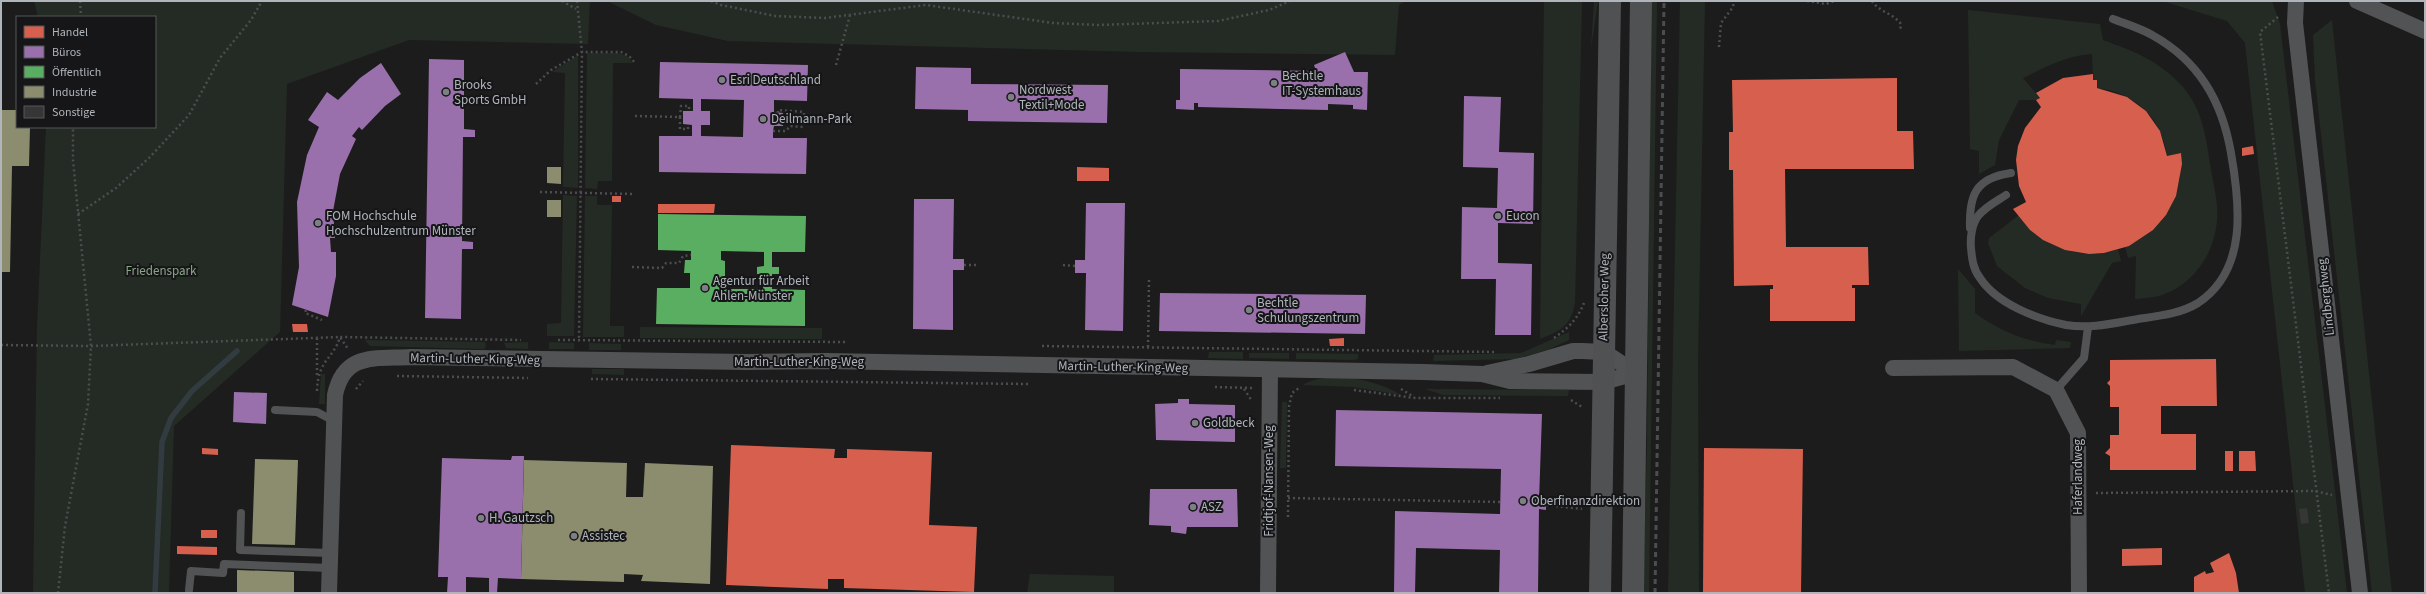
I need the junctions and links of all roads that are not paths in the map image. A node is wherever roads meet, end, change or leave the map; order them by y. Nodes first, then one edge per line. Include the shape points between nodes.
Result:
1 (1610, 1) edge
2 (1641, 1) edge
3 (2296, 1) edge
4 (2357, 1) edge
5 (2113, 19) dead end
6 (2425, 31) edge
7 (2010, 173) dead end
8 (2006, 195) dead end
9 (1970, 241) junction
10 (2088, 327) junction
11 (1604, 352) junction
12 (1893, 368) dead end
13 (1270, 370) junction
14 (1636, 373) junction
15 (1482, 374) junction
16 (1603, 382) junction
17 (2056, 390) junction
18 (275, 410) dead end
19 (334, 421) junction
20 (240, 513) dead end
21 (330, 560) junction
22 (189, 590) dead end
23 (329, 593) edge
24 (1268, 593) edge
25 (1600, 593) edge
26 (1633, 593) edge
27 (2080, 593) edge
28 (2360, 593) edge

1 - 11 main road, Albersloher Weg
2 - 14 main road
3 - 28 street, Lindberghweg via 2295,23
4 - 6 street
5 - 10 lane via 2156,38 2179,52 2200,75 2219,107 2228,137 2235,176 2238,229 2230,262 2222,279 2198,303 2170,314
7 - 9 lane via 1995,177 1973,192
8 - 9 lane via 1980,214 1974,222
9 - 10 lane via 1973,264 1980,278 2005,300 2045,319
10 - 17 lane via 2084,358
11 - 14 street
11 - 15 street, Martin-Luther-King-Weg via 1573,351
11 - 16 main road, Albersloher Weg
12 - 17 street via 2012,367
13 - 15 street, Martin-Luther-King-Weg
13 - 19 street, Martin-Luther-King-Weg via 834,361 410,357 356,362 349,366 338,384
13 - 24 street, Fridtjof-Nansen-Weg
14 - 16 street, Martin-Luther-King-Weg
14 - 26 main road
15 - 16 street, Martin-Luther-King-Weg via 1510,381
16 - 25 main road, Albersloher Weg
17 - 27 street, Haferlandweg via 2078,433
18 - 19 lane via 316,412
19 - 21 street
20 - 21 lane via 240,550
21 - 22 lane via 224,564 223,573 191,571
21 - 23 street

